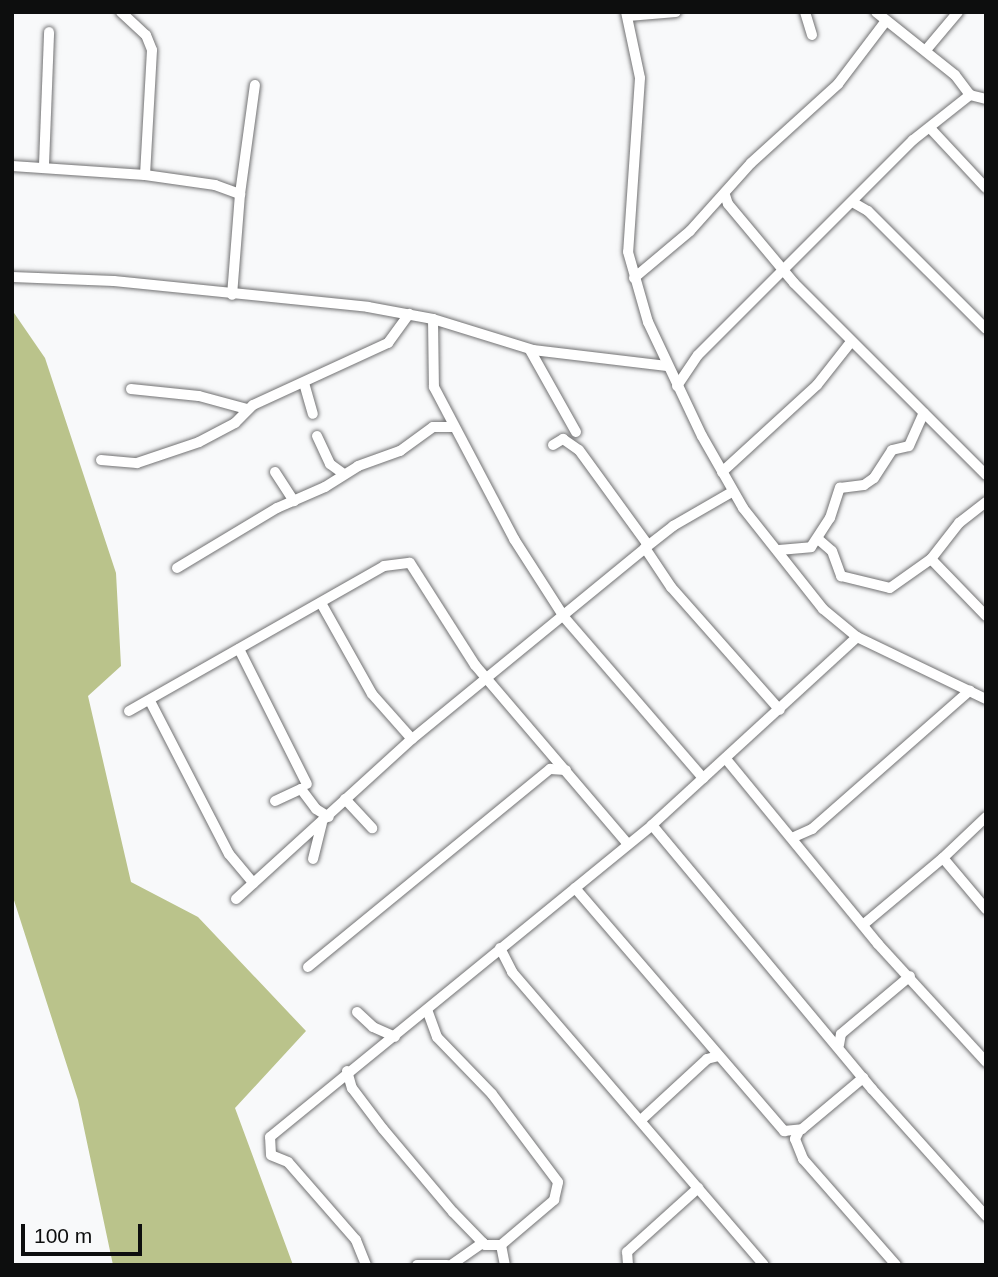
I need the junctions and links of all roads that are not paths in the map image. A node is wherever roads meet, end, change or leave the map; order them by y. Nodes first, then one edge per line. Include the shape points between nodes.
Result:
1 (121, 12) edge
2 (676, 12) edge
3 (805, 12) edge
4 (876, 12) edge
5 (958, 12) edge
6 (627, 14) edge
7 (886, 22) junction
8 (49, 32) dead end
9 (812, 35) dead end
10 (926, 50) junction
11 (255, 85) dead end
12 (970, 95) junction
13 (986, 99) edge
14 (930, 128) junction
15 (44, 165) junction
16 (12, 166) edge
17 (145, 174) junction
18 (986, 188) edge
19 (240, 194) junction
20 (723, 201) junction
21 (854, 203) junction
22 (786, 270) junction
23 (12, 277) edge
24 (634, 278) junction
25 (232, 295) junction
26 (409, 314) junction
27 (433, 319) junction
28 (986, 329) edge
29 (660, 348) junction
30 (852, 348) junction
31 (530, 350) junction
32 (646, 360) junction
33 (667, 366) junction
34 (304, 383) junction
35 (677, 386) junction
36 (131, 389) dead end
37 (247, 409) junction
38 (923, 412) junction
39 (313, 414) dead end
40 (447, 423) junction
41 (576, 432) dead end
42 (317, 436) dead end
43 (553, 445) dead end
44 (101, 460) dead end
45 (275, 472) dead end
46 (722, 472) junction
47 (344, 474) junction
48 (986, 475) edge
49 (732, 492) junction
50 (294, 500) junction
51 (986, 502) edge
52 (818, 539) junction
53 (646, 547) junction
54 (779, 550) junction
55 (931, 559) junction
56 (177, 568) dead end
57 (321, 603) junction
58 (986, 615) edge
59 (564, 617) junction
60 (856, 638) junction
61 (239, 649) junction
62 (488, 679) junction
63 (970, 690) junction
64 (986, 699) edge
65 (150, 701) junction
66 (780, 710) junction
67 (129, 711) dead end
68 (412, 739) junction
69 (726, 759) junction
70 (566, 770) junction
71 (704, 778) junction
72 (307, 784) dead end
73 (345, 799) junction
74 (275, 801) dead end
75 (986, 817) edge
76 (325, 820) junction
77 (652, 825) junction
78 (372, 828) dead end
79 (794, 837) junction
80 (627, 843) junction
81 (943, 858) junction
82 (313, 859) dead end
83 (253, 883) junction
84 (575, 888) junction
85 (236, 899) dead end
86 (986, 909) edge
87 (864, 924) junction
88 (500, 948) junction
89 (308, 967) dead end
90 (910, 976) junction
91 (427, 1010) junction
92 (357, 1012) dead end
93 (395, 1037) junction
94 (837, 1038) junction
95 (718, 1056) junction
96 (986, 1062) edge
97 (347, 1071) junction
98 (863, 1078) junction
99 (641, 1120) junction
100 (799, 1131) junction
101 (698, 1188) junction
102 (986, 1216) edge
103 (483, 1243) junction
104 (501, 1245) junction
105 (366, 1265) edge
106 (417, 1265) edge
107 (449, 1265) edge
108 (505, 1265) edge
109 (628, 1265) edge
110 (764, 1265) edge
111 (896, 1265) edge

1 - 17 street via 146,35 152,50
2 - 6 street
3 - 9 street
4 - 7 street
5 - 10 street
6 - 24 street via 640,78 639,143 627,228
7 - 10 street
7 - 20 street via 838,84 751,163
8 - 15 street
10 - 12 street
11 - 19 street
12 - 13 street
12 - 14 street
14 - 18 street
14 - 21 street
15 - 16 street
15 - 17 street
17 - 19 street via 198,181
19 - 25 street
20 - 22 street
20 - 24 street
21 - 22 street
21 - 28 street via 868,211
22 - 30 street
22 - 35 street via 698,355
23 - 25 street via 114,281
24 - 29 street
25 - 26 street
26 - 27 street
26 - 34 street via 388,343
27 - 31 street
27 - 40 street via 431,374
29 - 32 street
29 - 33 street
30 - 38 street
30 - 46 street
31 - 32 street via 591,359
31 - 41 street
32 - 33 street
33 - 35 street
34 - 37 street
34 - 39 street
35 - 46 street
36 - 37 street via 199,396
37 - 44 street via 235,423 192,445 137,463
38 - 48 street
38 - 52 street via 909,446 892,450 864,485 840,488
40 - 47 street via 400,451
40 - 59 street via 484,476 514,539
42 - 47 street via 330,464
43 - 53 street via 563,439 579,450
45 - 50 street
46 - 49 street
47 - 50 street
49 - 53 street
49 - 54 street
50 - 56 street
51 - 55 street via 959,523
52 - 54 street via 806,550
52 - 55 street via 832,551 841,576 882,587 896,587
53 - 59 street
53 - 66 street via 671,587
54 - 60 street via 823,609
55 - 58 street
57 - 61 street via 296,613
57 - 62 street via 384,566 410,563 465,652
57 - 68 street via 372,694
59 - 62 street
59 - 71 street
60 - 63 street
60 - 66 street
61 - 65 street
61 - 72 street
62 - 68 street
62 - 70 street
63 - 64 street
63 - 79 street via 812,829
65 - 67 street
65 - 83 street via 196,782 229,854
66 - 69 street
68 - 73 street
69 - 71 street
69 - 79 street
70 - 80 street
70 - 89 street via 554,767 545,773
71 - 77 street
73 - 76 street
73 - 78 street
74 - 76 street via 301,789
75 - 81 street
76 - 82 street
76 - 83 street
77 - 80 street
77 - 94 street
79 - 87 street
80 - 84 street
81 - 86 street
81 - 87 street
83 - 85 street
84 - 88 street
84 - 95 street
87 - 90 street
88 - 91 street
88 - 99 street via 512,972
90 - 94 street
90 - 96 street
91 - 93 street
91 - 104 street via 438,1037 492,1094 558,1182 554,1200
92 - 93 street via 373,1027
93 - 97 street
94 - 98 street
95 - 99 street via 707,1059
95 - 100 street via 777,1125 784,1131
97 - 103 street via 352,1088 383,1129
97 - 105 street via 270,1137 267,1146 271,1155 288,1162 356,1240
98 - 100 street
98 - 102 street
99 - 101 street
100 - 111 street via 795,1139 803,1159
101 - 109 street via 627,1252
101 - 110 street
103 - 104 street
103 - 107 street
104 - 108 street
106 - 107 street

